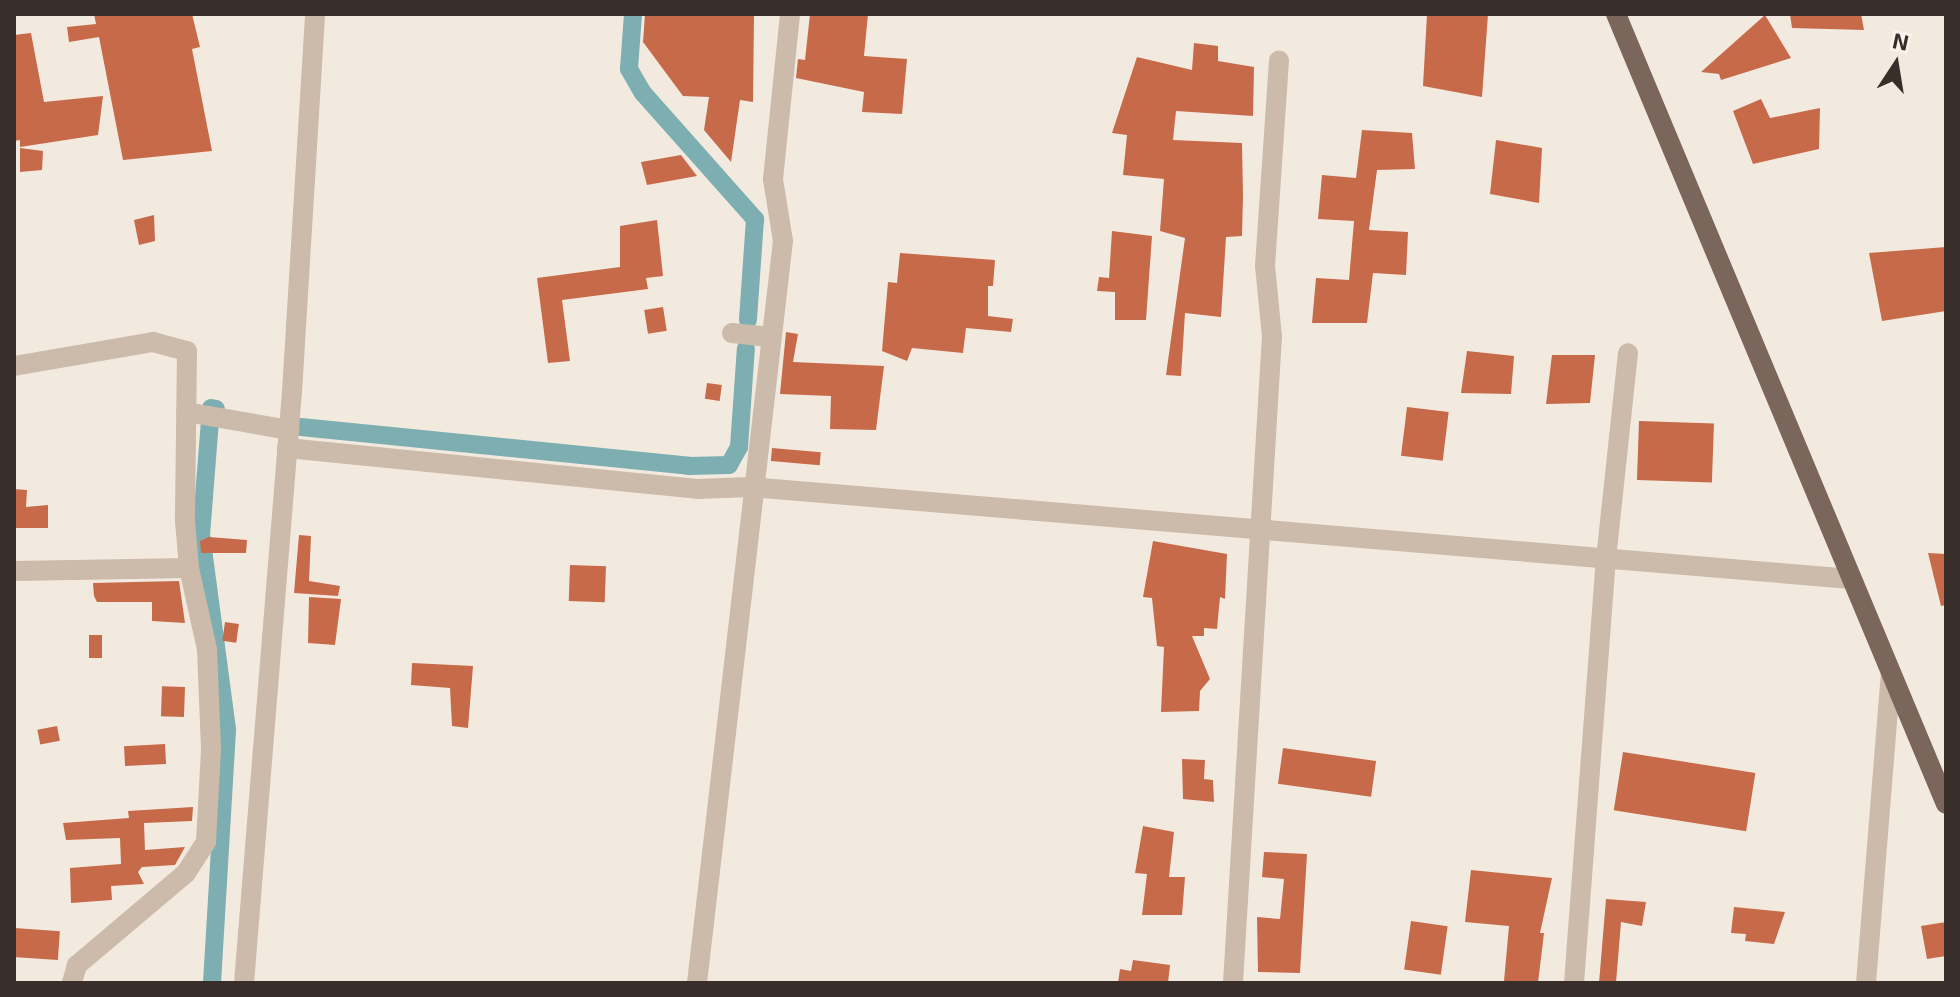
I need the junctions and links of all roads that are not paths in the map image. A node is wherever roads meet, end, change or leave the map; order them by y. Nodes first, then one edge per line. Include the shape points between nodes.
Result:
1 (315, 14) edge
2 (790, 14) edge
3 (1616, 14) edge
4 (1279, 60) dead end
5 (732, 333) dead end
6 (769, 337) junction
7 (1628, 353) dead end
8 (14, 366) edge
9 (201, 416) junction
10 (288, 439) junction
11 (751, 487) junction
12 (1262, 528) junction
13 (1606, 559) junction
14 (189, 568) junction
15 (14, 571) edge
16 (1851, 579) junction
17 (1891, 673) junction
18 (1946, 804) edge
19 (72, 983) edge
20 (244, 983) edge
21 (697, 983) edge
22 (1233, 983) edge
23 (1574, 983) edge
24 (1866, 983) edge

1 - 10 street
2 - 6 street via 773,179 783,241
3 - 16 main road
4 - 12 street via 1265,266 1272,337
5 - 6 street
6 - 11 street
7 - 13 street
8 - 9 street via 153,342 187,351
9 - 10 street
9 - 14 street
10 - 11 street via 697,489
10 - 20 street
11 - 12 street
11 - 21 street
12 - 13 street
12 - 22 street
13 - 16 street
13 - 23 street
14 - 15 street
14 - 19 street via 207,649 211,750 206,842 186,873 77,965
16 - 17 main road
17 - 18 main road
17 - 24 street

